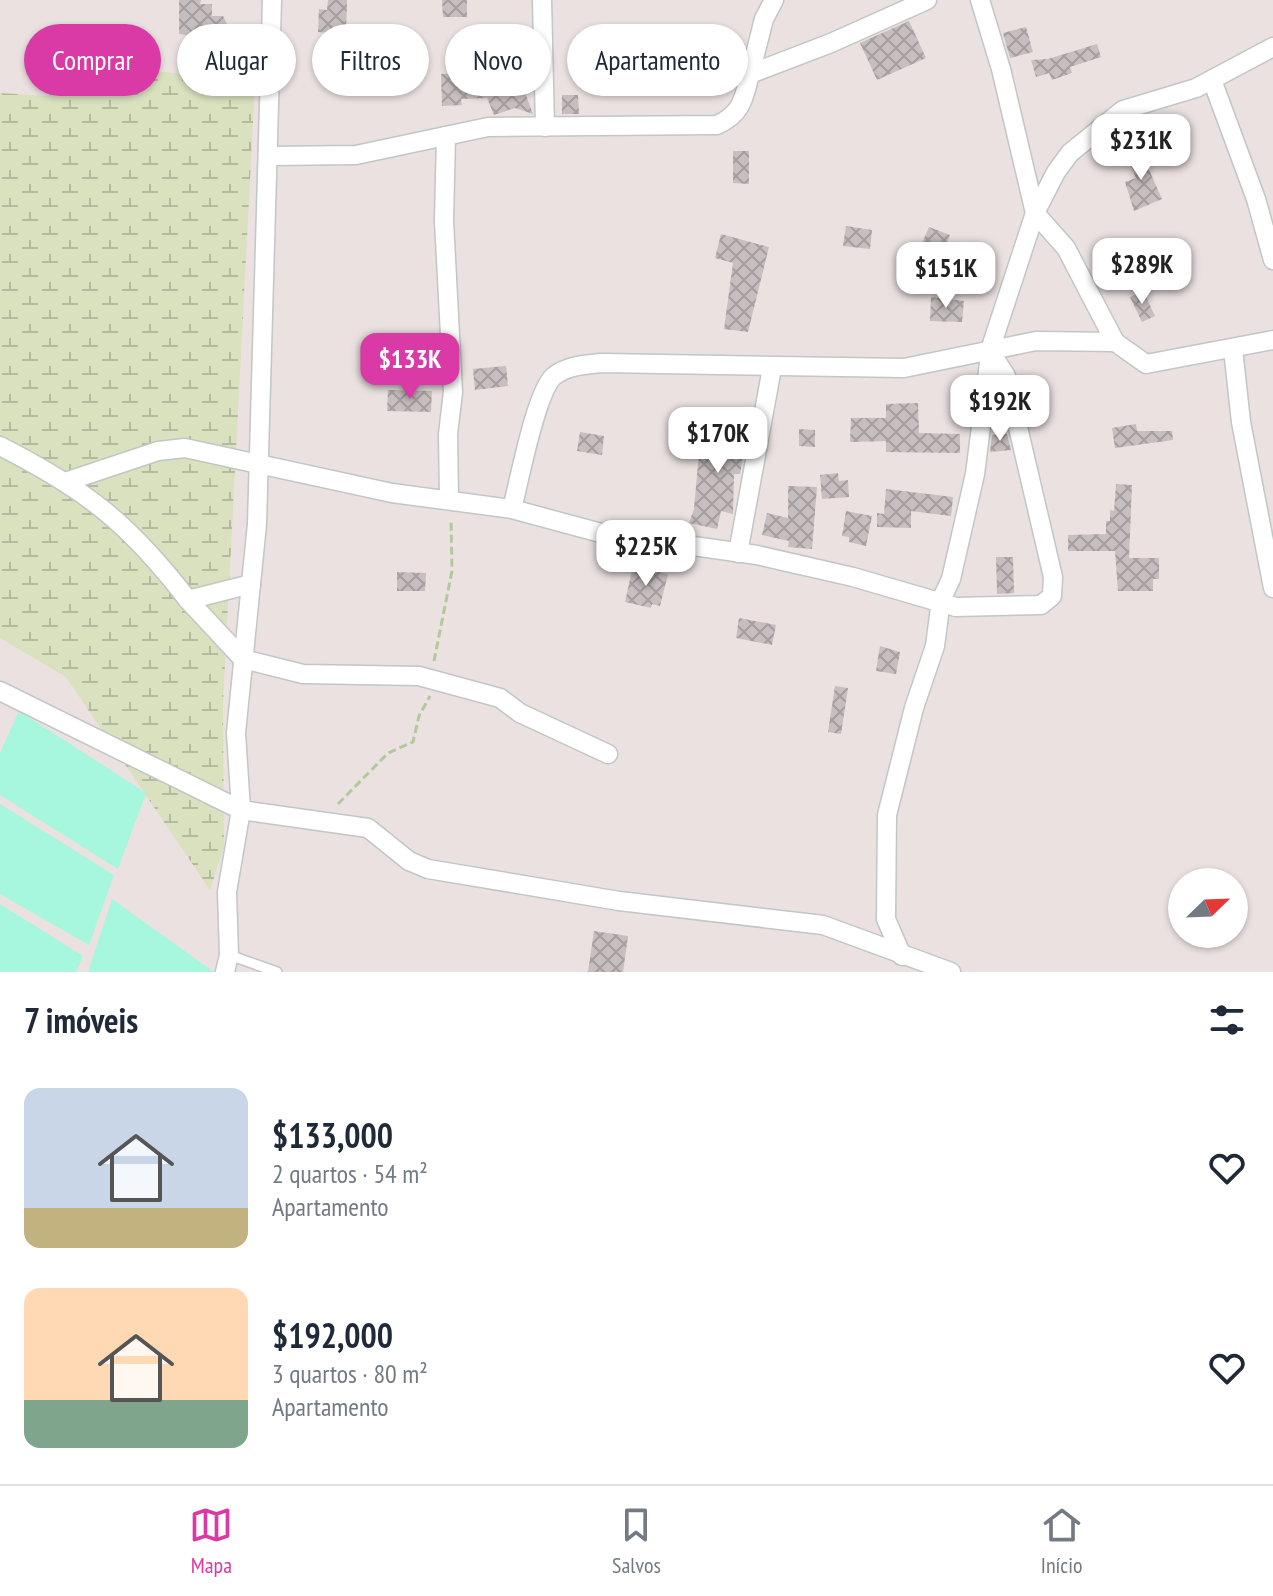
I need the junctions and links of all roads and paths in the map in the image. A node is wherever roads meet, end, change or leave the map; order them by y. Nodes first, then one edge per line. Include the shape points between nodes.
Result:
1 (272, 0) edge
2 (542, 0) edge
3 (774, 0) edge
4 (927, 0) edge
5 (980, 0) edge
6 (1273, 47) edge
7 (750, 74) junction
8 (1212, 80) junction
9 (545, 127) junction
10 (446, 136) junction
11 (270, 156) junction
12 (1035, 213) junction
13 (1273, 260) edge
14 (1273, 340) edge
15 (1115, 342) junction
16 (1233, 349) junction
17 (992, 351) junction
18 (772, 368) junction
19 (0, 446) edge
20 (258, 465) junction
21 (68, 481) junction
22 (449, 499) junction
23 (512, 509) junction
24 (738, 553) junction
25 (251, 584) junction
26 (1273, 588) edge
27 (188, 600) junction
28 (941, 600) junction
29 (243, 659) junction
30 (0, 691) edge
31 (608, 754) dead end
32 (241, 810) junction
33 (902, 956) junction
34 (227, 963) edge
35 (277, 972) edge
36 (951, 972) edge

1 - 11 street
2 - 9 street
3 - 7 street
4 - 7 street
5 - 12 street
6 - 8 street
7 - 9 street via 741,108 717,125
8 - 12 street via 1133,105 1084,139 1056,172
8 - 13 street
9 - 10 street via 488,127
10 - 11 street via 356,155
10 - 22 street via 444,221 453,392
11 - 20 street
12 - 15 street via 1066,248
12 - 17 street
14 - 16 street
15 - 16 street via 1146,364
15 - 17 street via 1075,340
16 - 26 street via 1241,422
17 - 18 street via 904,368
17 - 28 street via 975,474 951,579
17 - 28 street via 1006,376 1053,577 1052,596 1041,605 956,607
18 - 23 street via 572,366 552,378 541,395
18 - 24 street
19 - 21 street
20 - 21 street via 173,448
20 - 22 street via 392,493
20 - 25 street
21 - 27 street via 147,549
22 - 23 street
23 - 24 street via 601,533
24 - 28 street
25 - 27 street
25 - 29 street
27 - 29 street
28 - 33 street via 935,646 887,815 886,919
29 - 31 street via 303,674 419,676 500,698 520,713
29 - 32 street via 236,733
30 - 32 street
32 - 33 street via 368,828 409,861 428,869 619,901 823,925
32 - 34 street via 227,892
33 - 36 street
34 - 35 lane

